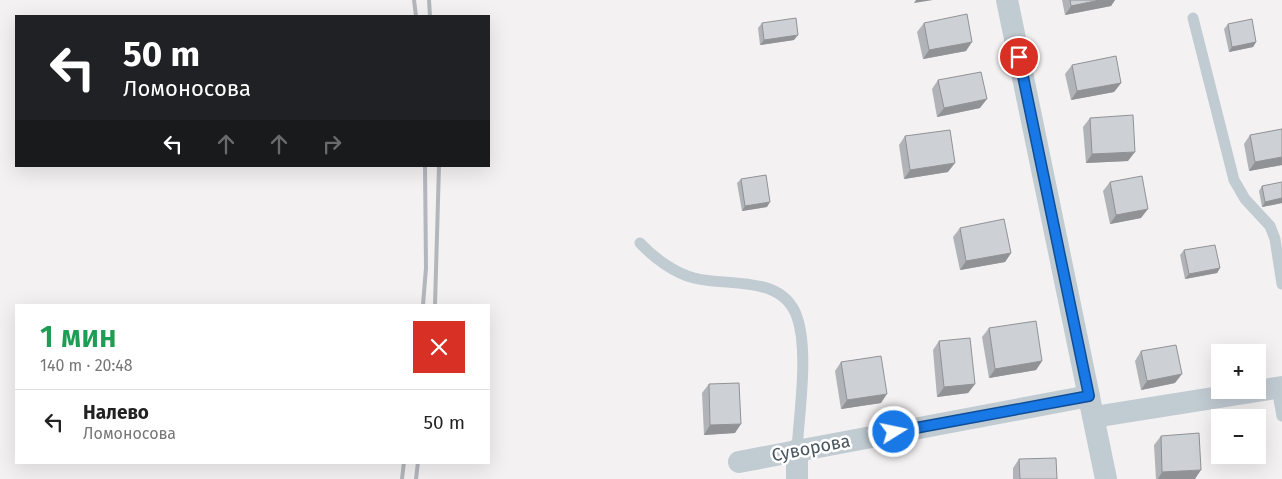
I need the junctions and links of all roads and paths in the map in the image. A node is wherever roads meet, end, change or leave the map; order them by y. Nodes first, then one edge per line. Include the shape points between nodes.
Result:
1 (1007, 0) edge
2 (1193, 18) dead end
3 (640, 243) dead end
4 (1282, 284) edge
5 (1280, 388) edge
6 (1092, 407) junction
7 (1282, 416) edge
8 (797, 450) junction
9 (739, 462) dead end
10 (797, 479) edge
11 (1106, 479) edge

1 - 6 street
2 - 4 lane via 1234,180 1245,199 1270,226
3 - 8 lane via 652,256 692,278 762,286 787,299 797,318 802,346
5 - 6 street, Суворова
5 - 7 lane
6 - 8 street, Суворова
6 - 11 street
8 - 9 street, Суворова
8 - 10 street

